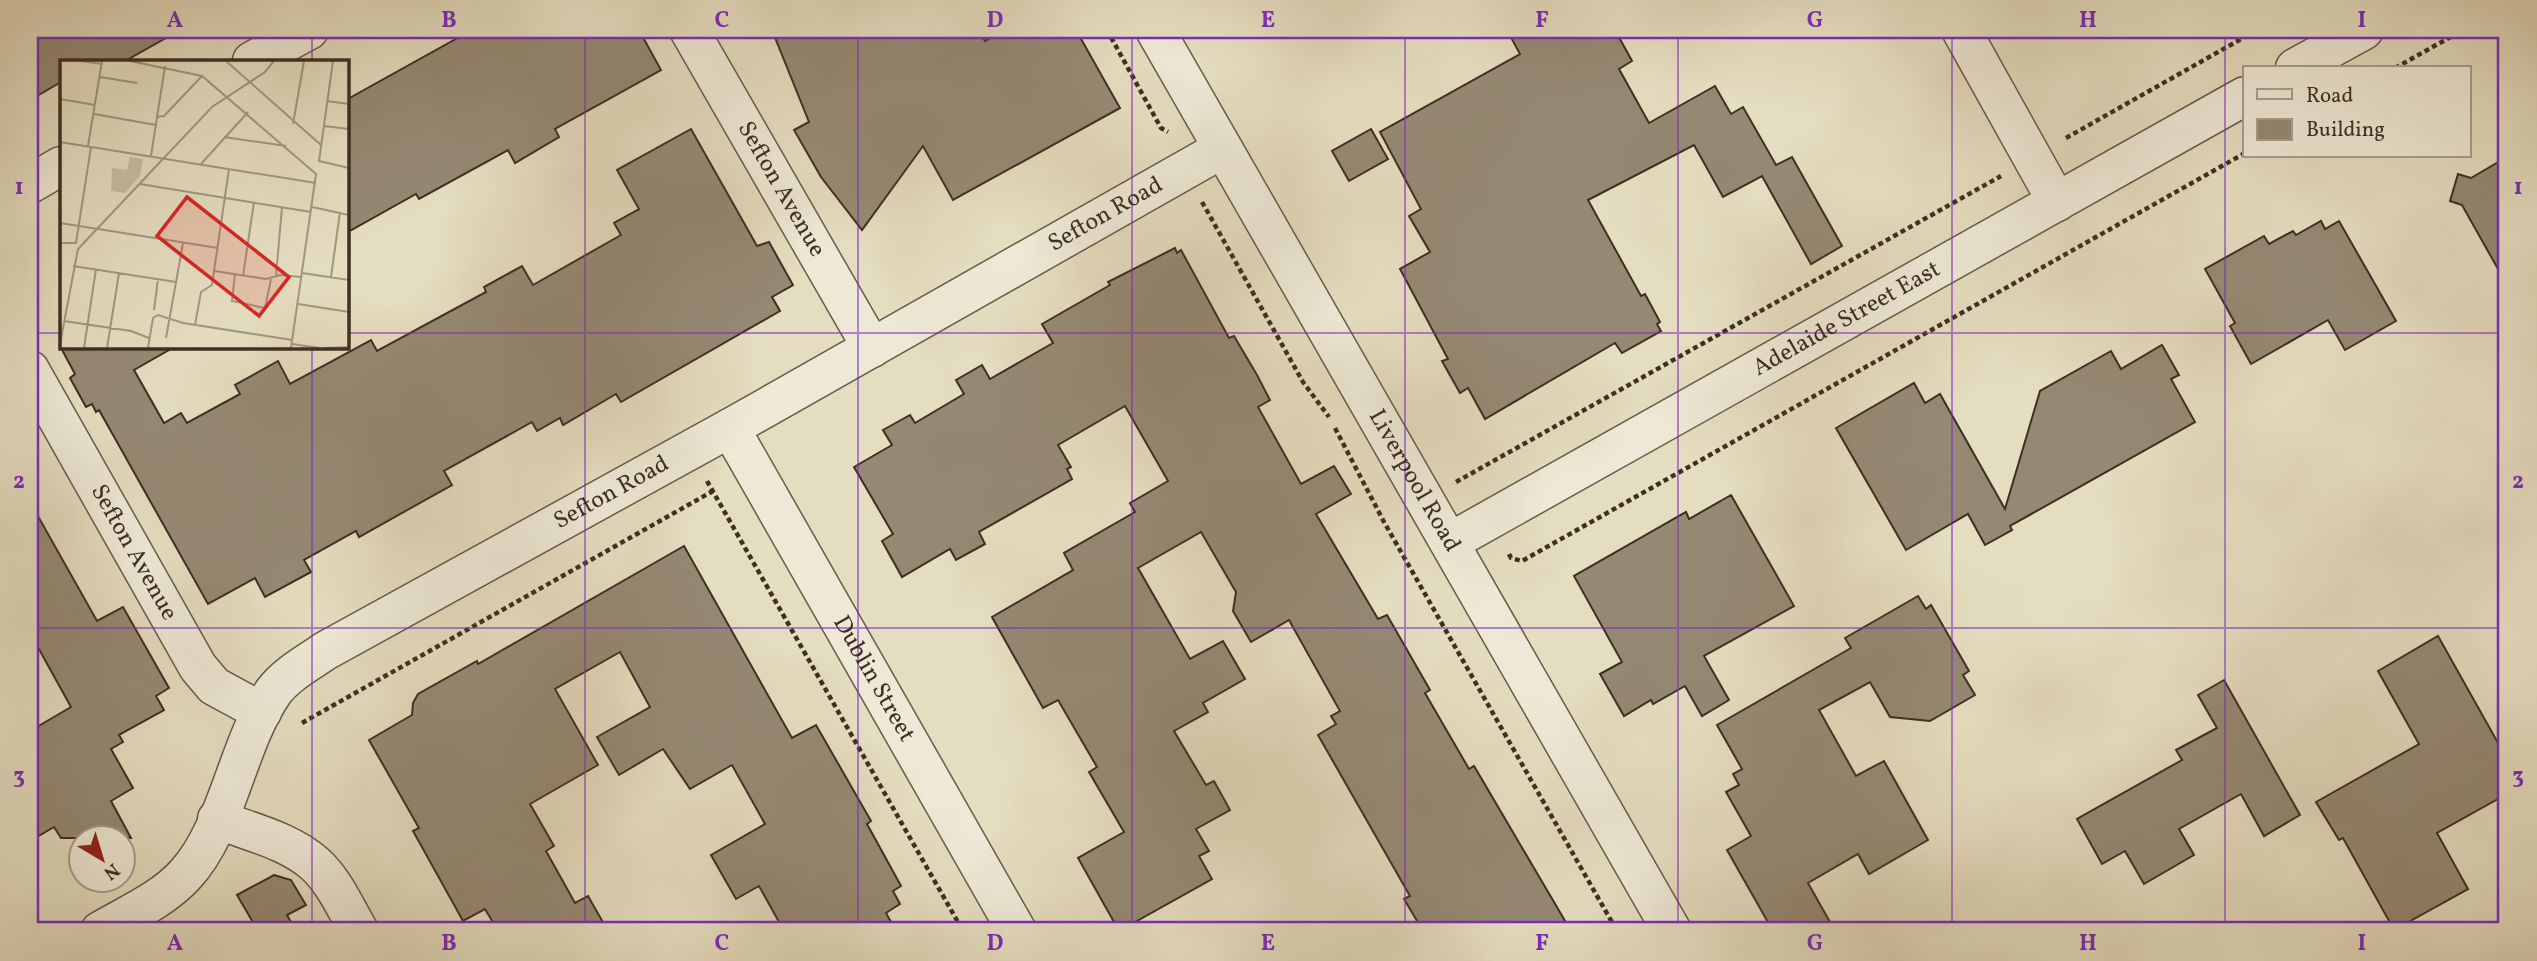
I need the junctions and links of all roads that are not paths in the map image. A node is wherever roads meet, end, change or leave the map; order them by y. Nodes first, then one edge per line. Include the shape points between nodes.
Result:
1 (309, 30) edge
2 (690, 30) edge
3 (1156, 30) edge
4 (1961, 30) edge
5 (2364, 30) edge
6 (254, 60) edge
7 (2299, 66) edge
8 (2243, 97) edge
9 (1222, 149) junction
10 (60, 167) edge
11 (30, 184) edge
12 (2057, 202) junction
13 (872, 348) junction
14 (30, 370) edge
15 (730, 428) junction
16 (1450, 542) junction
17 (276, 720) junction
18 (216, 819) junction
19 (100, 931) edge
20 (359, 931) edge
21 (1017, 931) edge
22 (1672, 931) edge

1 - 6 street
2 - 13 street, Sefton Avenue
3 - 9 street, Liverpool Road
4 - 12 street
5 - 7 street
8 - 12 street, Adelaide Street East
9 - 13 street, Sefton Road
9 - 16 street, Liverpool Road
10 - 11 street
12 - 16 street, Adelaide Street East
13 - 15 street, Sefton Road
14 - 17 street, Sefton Avenue via 198,667 214,686
15 - 17 street, Sefton Road via 325,651 275,689
15 - 21 street, Dublin Street
16 - 22 street, Liverpool Road
17 - 18 street, Sefton Road
18 - 19 street, Sefton Road via 187,873 166,893
18 - 20 street via 277,841 315,864

